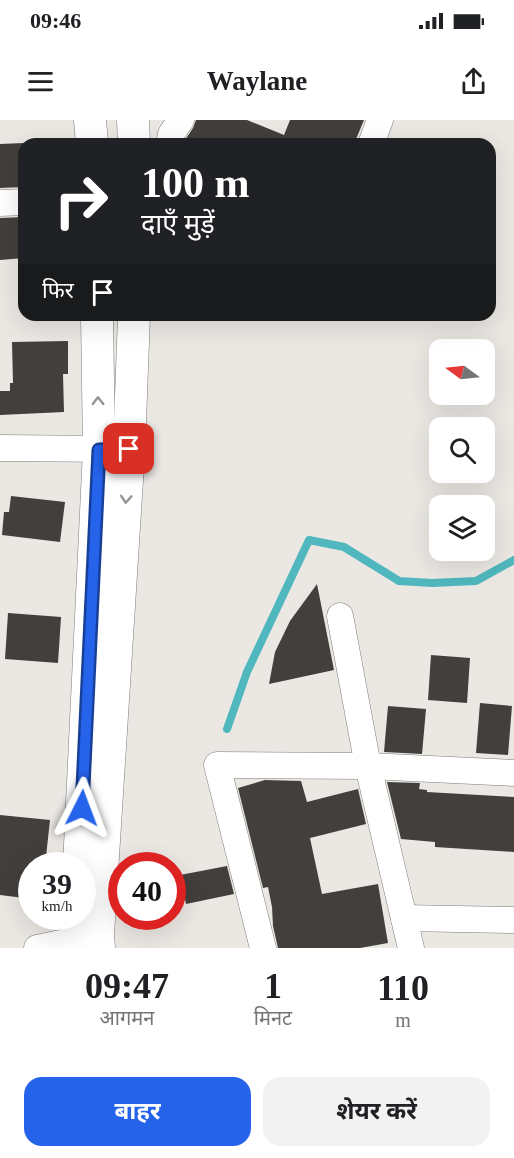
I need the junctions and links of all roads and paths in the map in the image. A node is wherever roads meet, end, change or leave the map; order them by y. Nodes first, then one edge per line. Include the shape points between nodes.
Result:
1 (90, 120) edge
2 (133, 120) edge
3 (181, 120) edge
4 (380, 120) edge
5 (92, 138) edge
6 (134, 138) edge
7 (170, 138) edge
8 (373, 138) edge
9 (18, 202) edge
10 (0, 203) edge
11 (97, 321) edge
12 (134, 321) edge
13 (0, 448) edge
14 (129, 449) junction
15 (99, 450) junction
16 (340, 616) dead end
17 (99, 728) junction
18 (97, 766) junction
19 (368, 766) junction
20 (514, 773) edge
21 (82, 852) edge
22 (404, 918) junction
23 (514, 920) edge
24 (85, 938) edge
25 (37, 948) edge
26 (262, 948) edge
27 (411, 948) edge

1 - 5 street
2 - 6 street
3 - 7 street
4 - 8 street
9 - 10 street
15 -> 11 street
12 - 14 street
13 - 15 street
14 - 15 street
14 -> 17 street
15 - 17 street
16 - 19 street
17 - 18 street
18 - 21 street
18 - 24 street
19 - 20 street
19 - 22 street
19 - 26 street via 217,765
22 - 23 street
22 - 27 street
24 - 25 street

